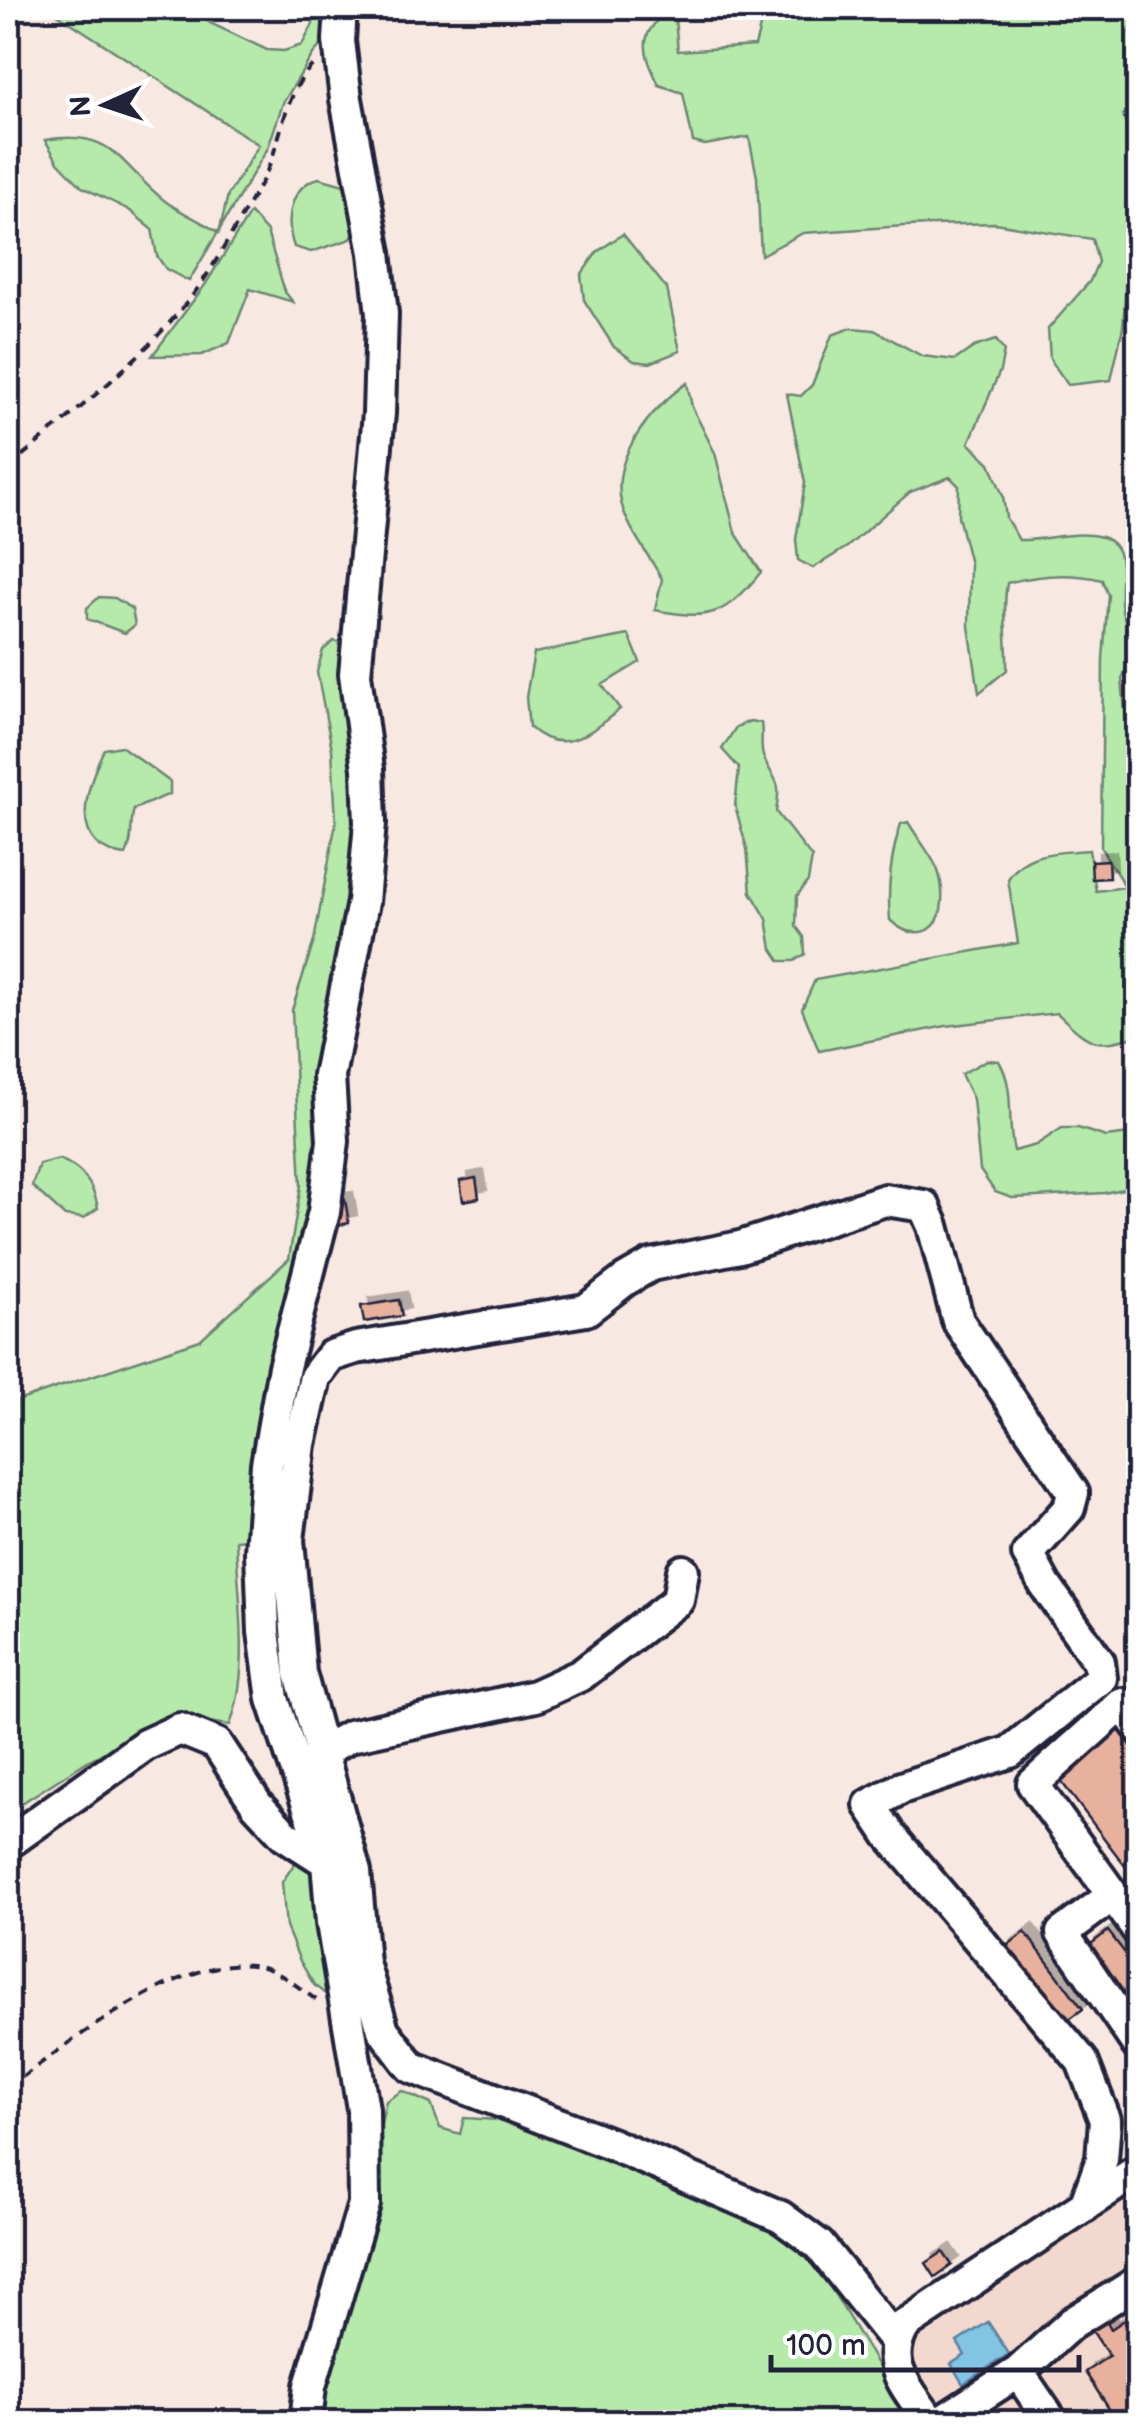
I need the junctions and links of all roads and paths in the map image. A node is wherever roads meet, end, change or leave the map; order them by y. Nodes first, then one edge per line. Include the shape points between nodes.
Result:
1 (340, 8) edge
2 (339, 41) junction
3 (8, 466) edge
4 (683, 1570) dead end
5 (1138, 1726) edge
6 (322, 1752) junction
7 (8, 1842) edge
8 (327, 1862) junction
9 (1113, 1895) junction
10 (1138, 1930) edge
11 (348, 2020) junction
12 (1138, 2044) edge
13 (8, 2088) edge
14 (1102, 2158) junction
15 (1138, 2171) edge
16 (1085, 2206) junction
17 (1138, 2282) edge
18 (896, 2340) junction
19 (1018, 2372) junction
20 (306, 2422) edge
21 (930, 2422) edge
22 (941, 2422) edge
23 (1052, 2422) edge

1 - 2 lane
2 - 3 path via 310,66 290,100 264,178 195,292 86,404
2 - 8 lane via 382,314 354,674 370,824 364,902 328,1076 333,1141 324,1212 284,1366 260,1552 274,1700
4 - 6 lane via 678,1600 581,1675 535,1696 350,1736
5 - 9 lane via 1122,1704 1034,1784
6 - 14 lane via 300,1673 288,1540 311,1394 331,1356 586,1310 652,1264 740,1248 885,1200 924,1206 958,1321 1073,1493 1069,1508 1028,1554 1100,1662 1101,1678 1010,1752 870,1805 1082,2060 1104,2120
6 - 18 lane via 354,1872 363,1963 383,2030 411,2067 781,2217 819,2246
7 - 8 lane via 145,1746 180,1729 216,1744 285,1835
8 - 11 lane
9 - 10 lane
9 - 12 lane via 1062,1934
11 - 13 path via 266,1968 228,1964 150,1991
11 - 20 lane via 362,2109 364,2204 310,2386
14 - 15 lane
14 - 16 lane
15 - 16 lane
16 - 18 lane via 904,2325
17 - 19 lane via 1072,2323
18 - 21 lane via 894,2365
19 - 22 lane
19 - 23 lane

